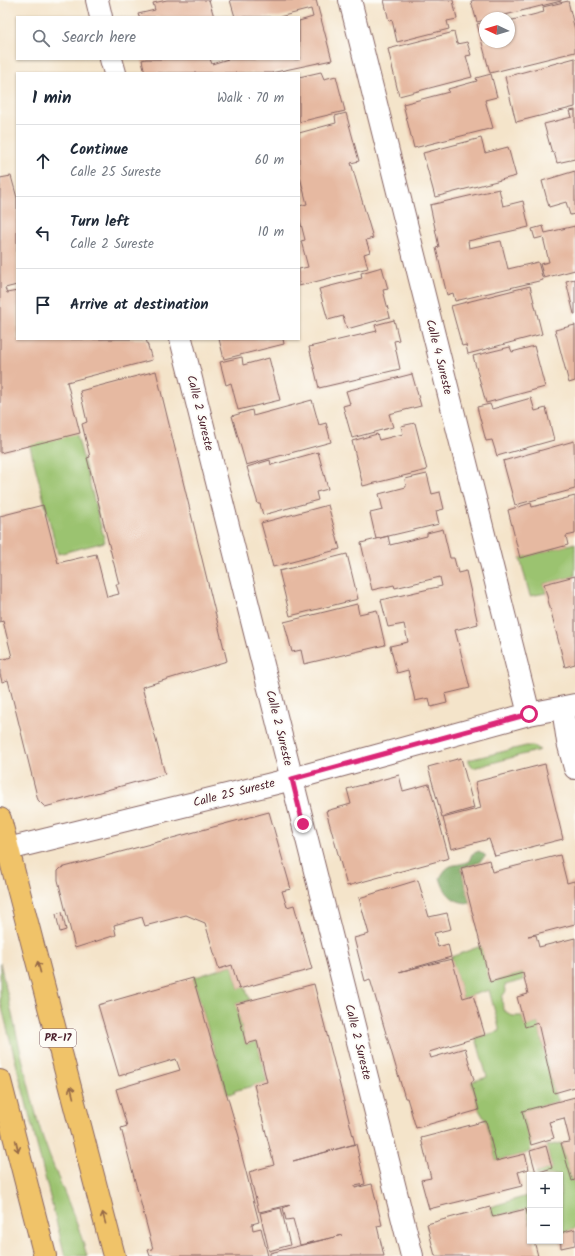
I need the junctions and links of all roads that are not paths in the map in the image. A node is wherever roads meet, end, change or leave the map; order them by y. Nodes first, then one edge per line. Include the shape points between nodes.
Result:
1 (97, 0) edge
2 (350, 0) edge
3 (101, 16) edge
4 (111, 60) edge
5 (115, 72) edge
6 (181, 340) edge
7 (569, 706) edge
8 (529, 714) junction
9 (575, 768) edge
10 (292, 779) junction
11 (0, 819) edge
12 (4, 850) edge
13 (0, 1081) edge
14 (45, 1256) edge
15 (114, 1256) edge
16 (412, 1256) edge

1 - 3 street
2 - 8 street, Calle 4 Sureste
4 - 5 street
6 - 10 street, Calle 2 Sureste
7 - 8 street, Calle 25 Sureste
7 - 9 street via 568,742
8 - 10 street, Calle 25 Sureste
10 - 12 street, Calle 25 Sureste
10 - 16 street, Calle 2 Sureste
11 - 12 main road, PR-17
15 -> 12 main road, PR-17
13 -> 14 main road

